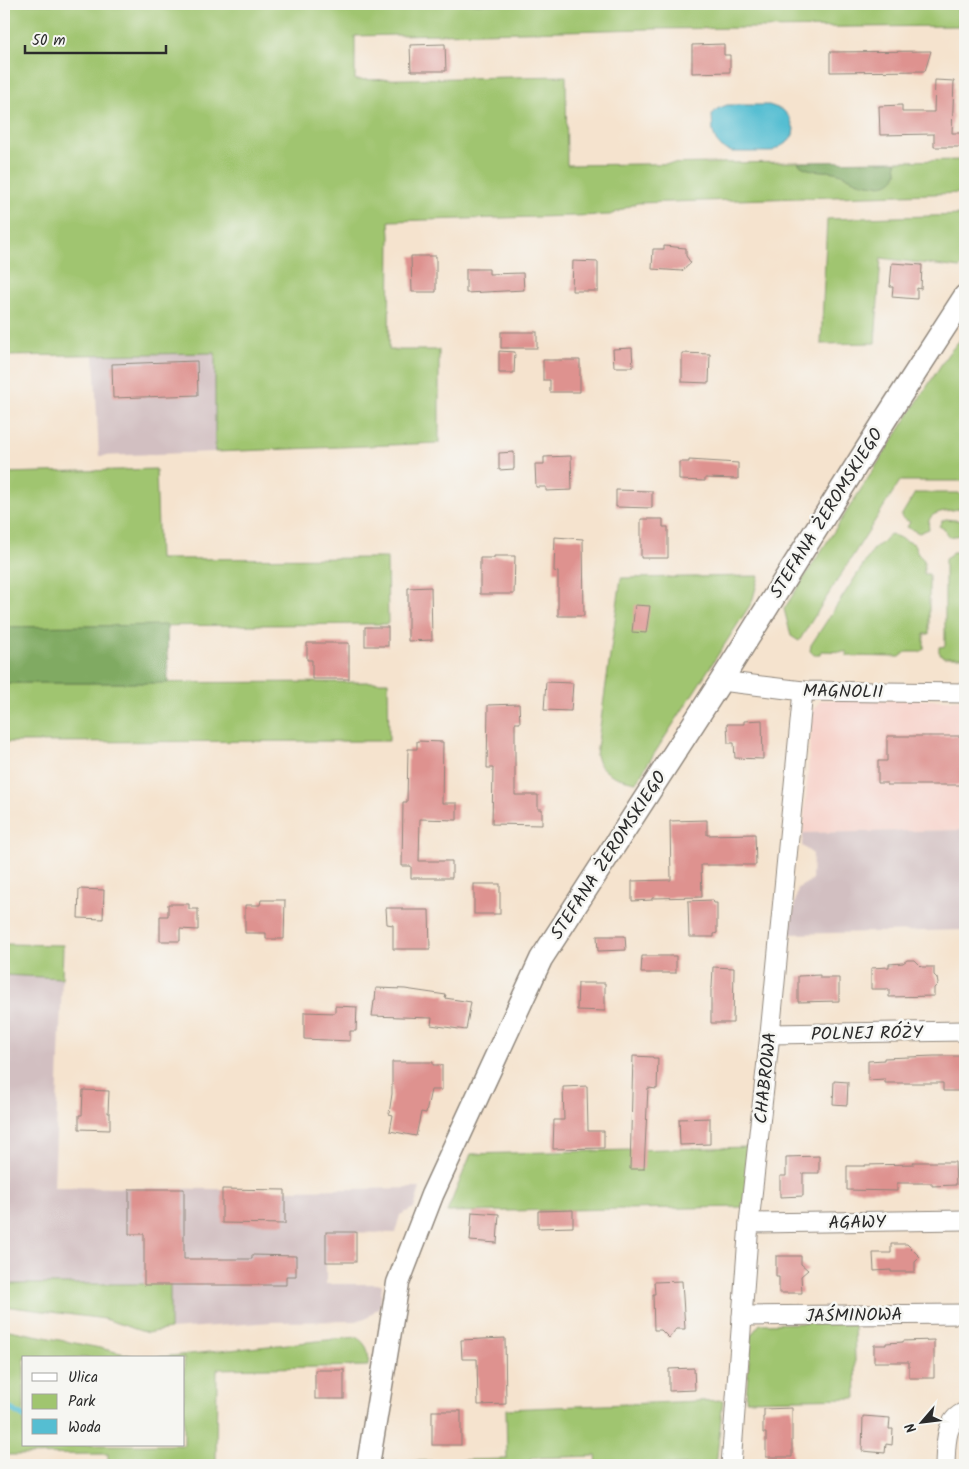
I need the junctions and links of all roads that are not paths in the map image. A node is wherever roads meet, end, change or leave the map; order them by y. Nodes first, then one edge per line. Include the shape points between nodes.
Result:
1 (965, 296) edge
2 (721, 681) junction
3 (803, 691) junction
4 (965, 693) edge
5 (965, 1031) edge
6 (770, 1034) junction
7 (965, 1220) edge
8 (749, 1223) junction
9 (965, 1314) edge
10 (742, 1316) junction
11 (965, 1412) edge
12 (368, 1465) edge
13 (731, 1465) edge
14 (945, 1465) edge

1 - 2 street, STEFANA ŻEROMSKIEGO
2 - 3 street, MAGNOLII
2 - 12 street, STEFANA ŻEROMSKIEGO via 541,959 432,1195 398,1283
3 - 4 street, MAGNOLII
3 - 6 street, CHABROWA
5 - 6 street, POLNEJ RÓŻY
6 - 8 street, CHABROWA
7 - 8 street, AGAWY
8 - 10 street, CHABROWA
9 - 10 street, JAŚMINOWA
10 - 13 street, CHABROWA
11 - 14 street via 955,1418 947,1435

